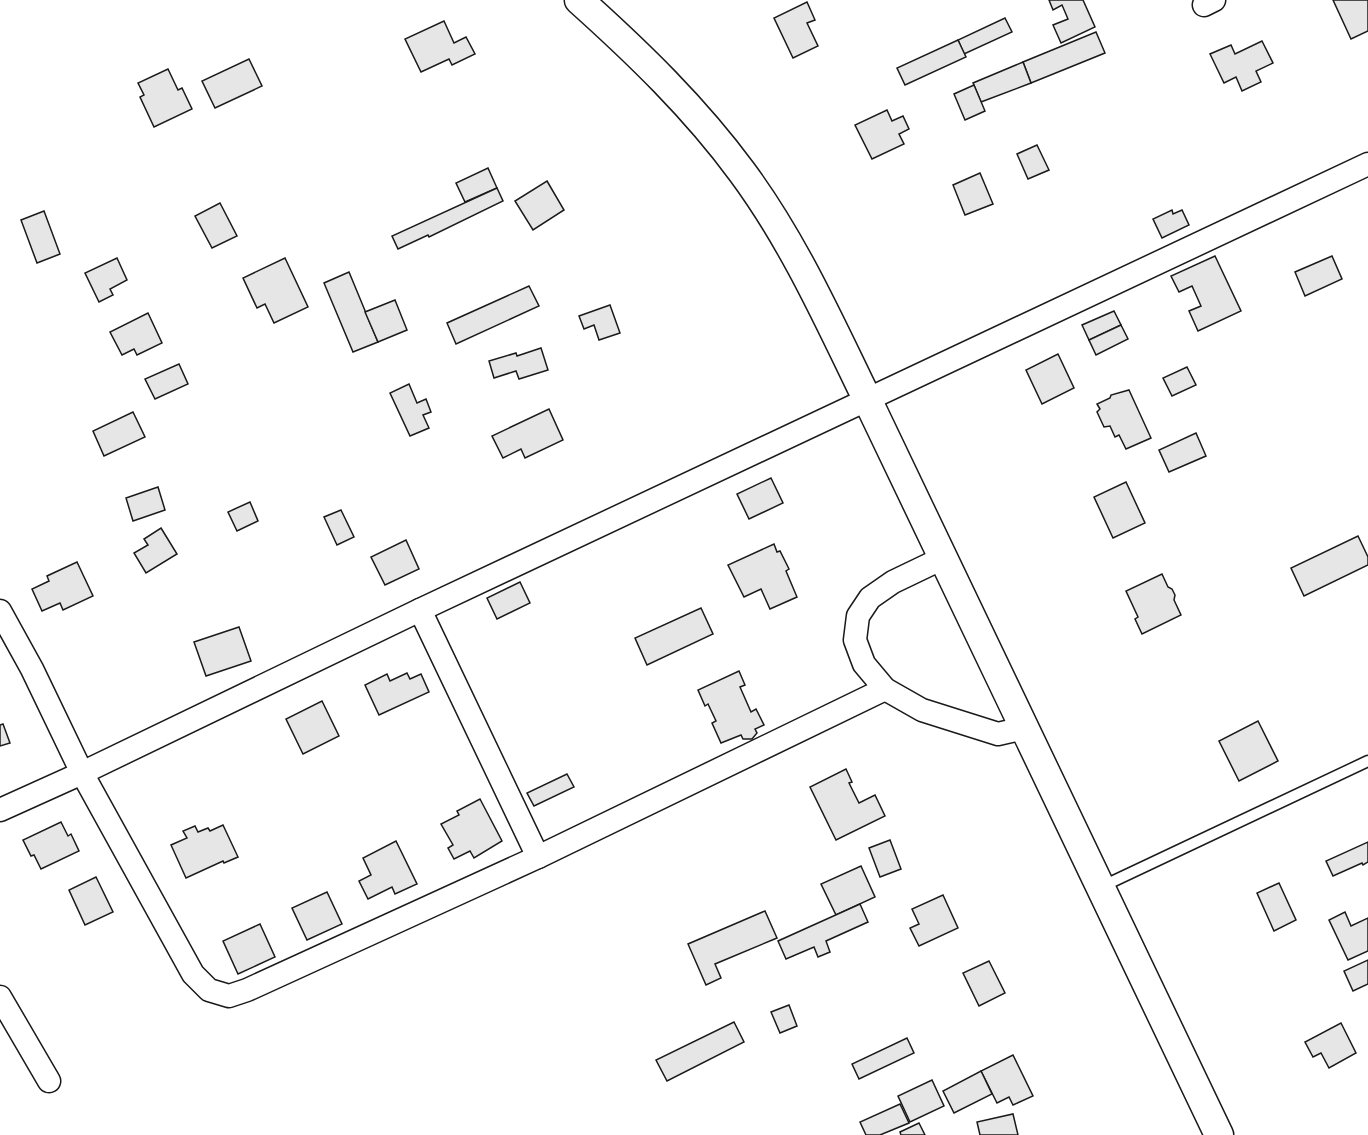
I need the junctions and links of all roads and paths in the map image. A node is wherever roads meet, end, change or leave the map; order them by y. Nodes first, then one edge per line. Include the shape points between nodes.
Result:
1 (579, 0) edge
2 (1368, 164) edge
3 (868, 401) junction
4 (943, 558) junction
5 (420, 610) junction
6 (0, 611) edge
7 (885, 690) junction
8 (1024, 728) junction
9 (1368, 761) edge
10 (82, 773) junction
11 (0, 810) edge
12 (538, 857) junction
13 (1100, 887) junction
14 (0, 999) edge
15 (49, 1081) dead end
16 (1219, 1135) edge

1 - 3 street via 695,112 743,174 786,240
2 - 3 street
3 - 4 street
3 - 5 street
4 - 7 street via 893,582 870,598 858,616 855,640 864,664
4 - 8 street
5 - 10 street
5 - 12 street
6 - 10 street
7 - 8 street via 922,710 998,734
7 - 12 street
8 - 13 street
9 - 13 lane
10 - 11 street
10 - 12 street via 193,974 209,990 229,996
13 - 16 street
14 - 15 street

